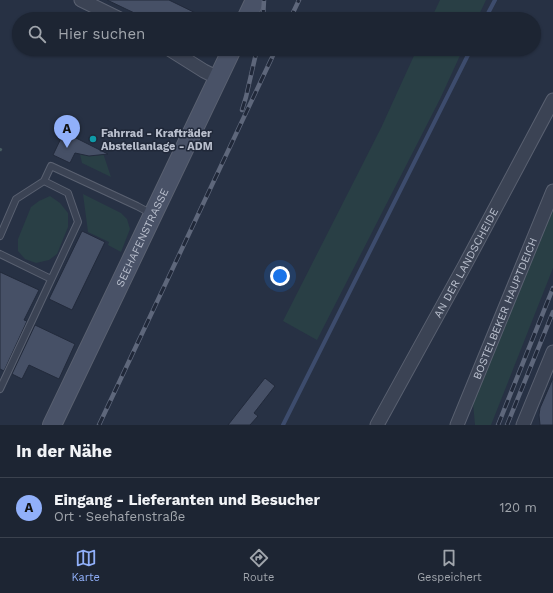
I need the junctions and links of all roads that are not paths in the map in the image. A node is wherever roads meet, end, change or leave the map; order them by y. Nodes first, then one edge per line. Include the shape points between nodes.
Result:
1 (80, 0) edge
2 (255, 0) edge
3 (105, 12) edge
4 (249, 12) edge
5 (180, 56) edge
6 (229, 56) edge
7 (218, 78) junction
8 (553, 100) edge
9 (44, 181) junction
10 (553, 191) edge
11 (153, 215) junction
12 (0, 236) edge
13 (0, 254) edge
14 (51, 279) junction
15 (553, 352) edge
16 (0, 390) edge
17 (52, 425) edge
18 (377, 425) edge
19 (457, 425) edge
20 (523, 425) edge

1 - 3 street
2 - 4 main road
5 - 7 street
6 - 7 main road, SEEHAFENSTRASSE
7 - 11 main road, SEEHAFENSTRASSE
8 - 18 street, AN DER LANDSCHEIDE
9 - 11 lane via 51,166
9 - 12 lane via 16,199
9 - 14 lane via 68,193 78,222
10 - 19 street, BOSTELBEKER HAUPTDEICH
11 - 17 main road, SEEHAFENSTRASSE
13 - 14 lane
14 - 16 lane
15 - 20 street

